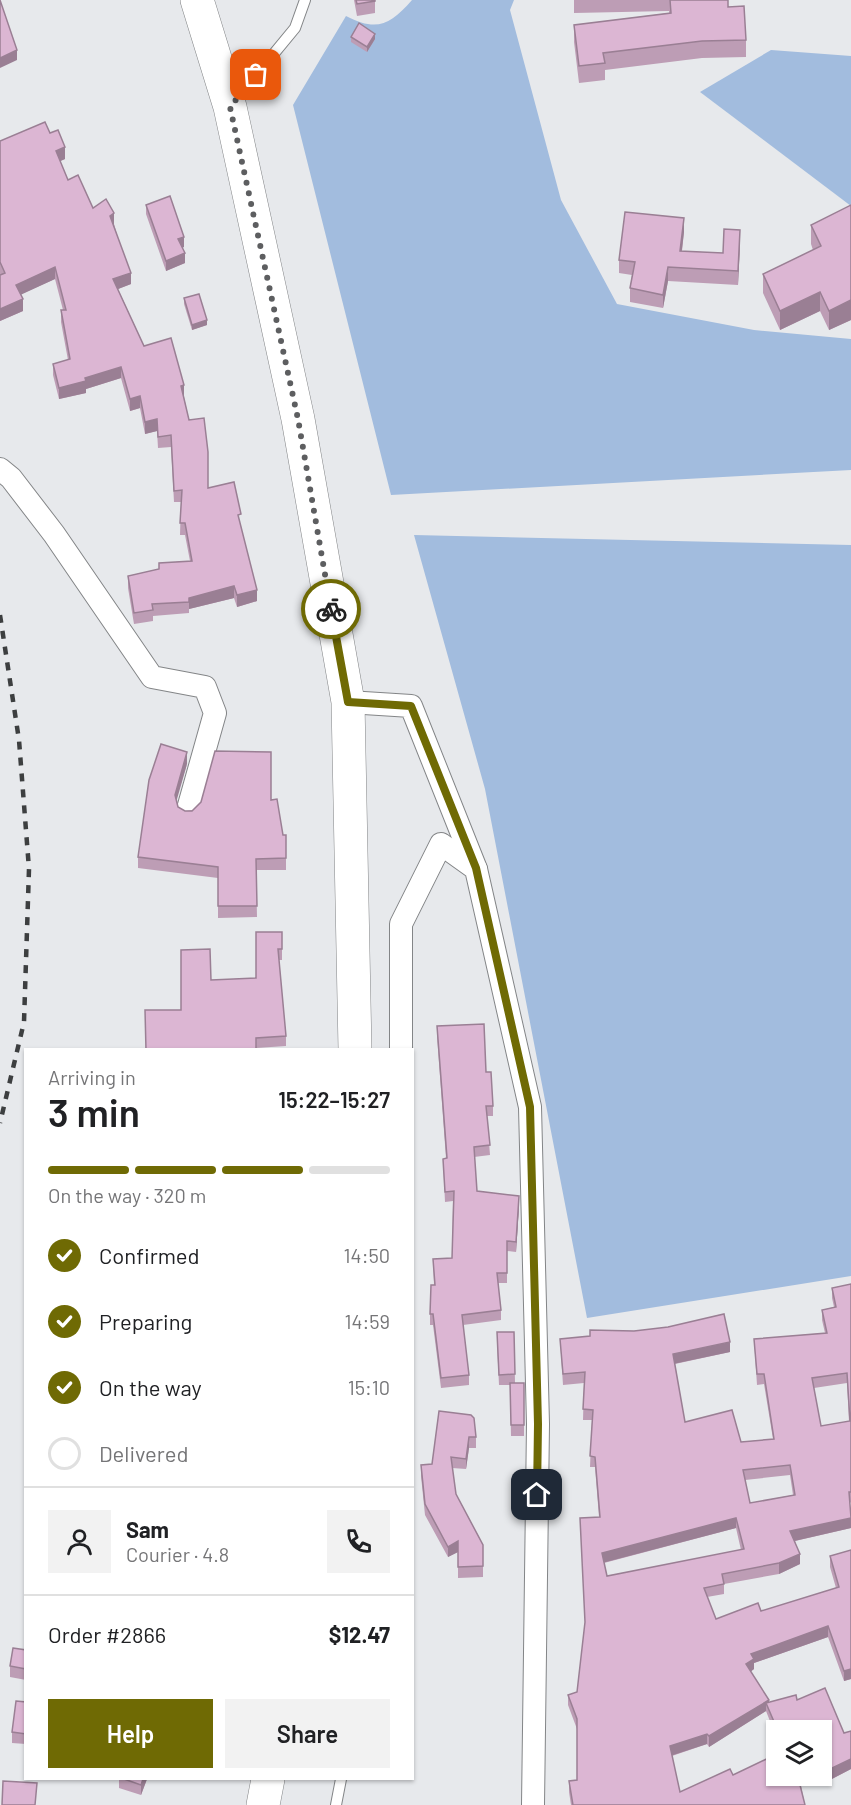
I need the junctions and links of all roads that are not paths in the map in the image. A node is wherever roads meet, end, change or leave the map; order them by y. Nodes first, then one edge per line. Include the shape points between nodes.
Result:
1 (197, 0) edge
2 (305, 0) edge
3 (230, 107) junction
4 (0, 469) edge
5 (348, 702) junction
6 (188, 809) edge
7 (476, 868) junction
8 (355, 1048) edge
9 (401, 1048) edge
10 (268, 1780) edge
11 (340, 1780) edge
12 (263, 1805) edge
13 (336, 1805) edge
14 (533, 1805) edge

1 - 3 highway
2 - 3 lane via 295,28
3 - 5 highway via 298,419
4 - 6 street via 54,534 152,677 205,687 215,713
5 - 7 street via 411,706
5 - 8 highway
7 - 9 street via 441,844 401,924
7 - 14 street via 530,1107 538,1424
10 - 12 highway
11 - 13 lane

